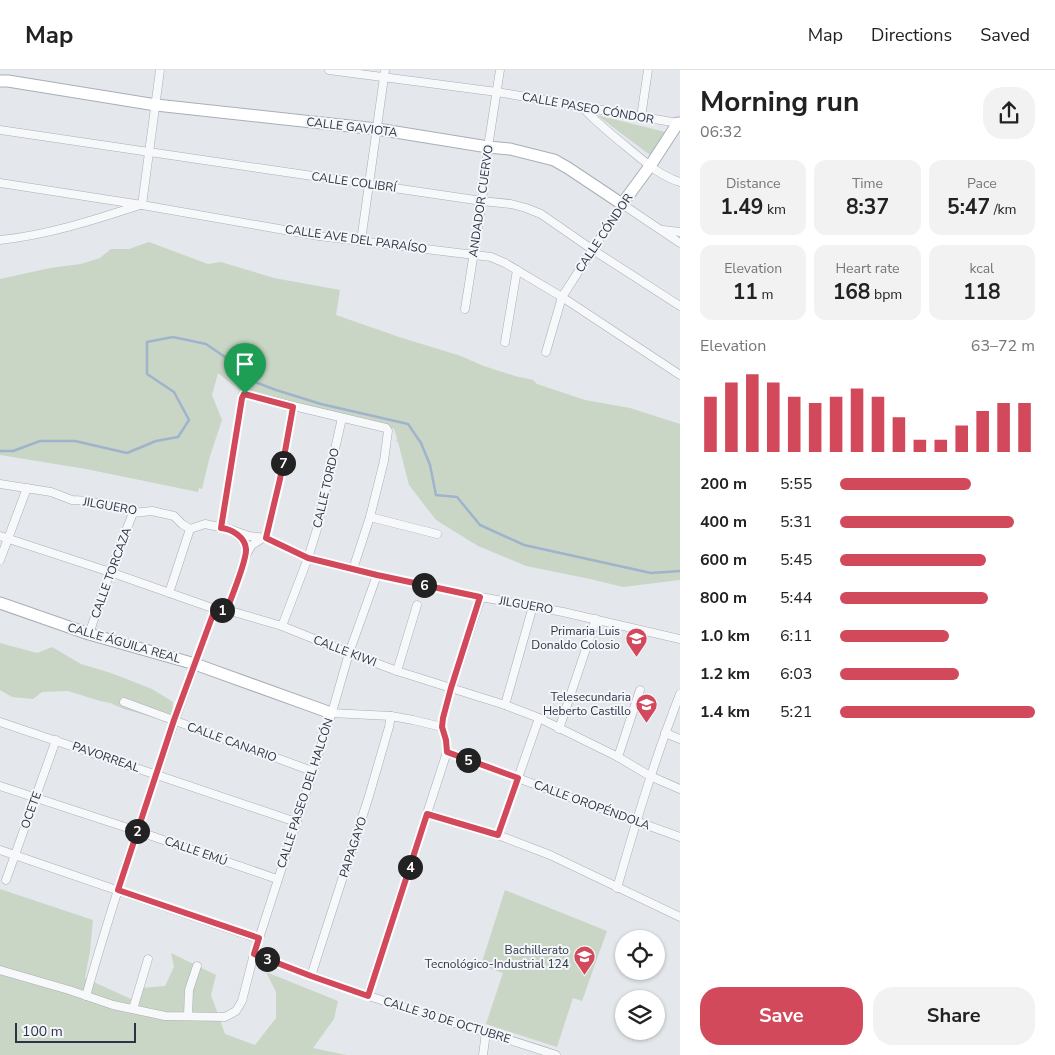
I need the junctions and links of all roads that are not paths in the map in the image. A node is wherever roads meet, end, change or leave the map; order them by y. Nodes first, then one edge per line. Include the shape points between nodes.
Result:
1 (160, 70) edge
2 (328, 70) edge
3 (500, 70) edge
4 (648, 70) edge
5 (385, 74) edge
6 (0, 81) edge
7 (497, 92) junction
8 (156, 104) junction
9 (582, 107) junction
10 (640, 117) junction
11 (679, 123) edge
12 (377, 129) junction
13 (0, 130) edge
14 (488, 147) junction
15 (149, 152) junction
16 (650, 166) junction
17 (680, 182) edge
18 (0, 183) edge
19 (369, 185) junction
20 (482, 201) junction
21 (622, 204) junction
22 (142, 205) junction
23 (661, 230) junction
24 (680, 232) edge
25 (0, 240) edge
26 (360, 241) junction
27 (680, 243) edge
28 (593, 250) junction
29 (474, 254) junction
30 (517, 270) junction
31 (562, 297) junction
32 (680, 306) edge
33 (465, 309) dead end
34 (505, 342) dead end
35 (546, 352) dead end
36 (679, 373) edge
37 (293, 407) junction
38 (342, 418) junction
39 (0, 484) edge
40 (27, 488) junction
41 (133, 513) junction
42 (370, 517) junction
43 (225, 528) junction
44 (190, 530) junction
45 (436, 534) dead end
46 (4, 537) edge
47 (265, 538) junction
48 (246, 556) junction
49 (308, 558) junction
50 (0, 560) edge
51 (353, 569) junction
52 (110, 572) junction
53 (377, 575) junction
54 (169, 593) junction
55 (480, 597) junction
56 (0, 603) edge
57 (417, 605) dead end
58 (533, 606) junction
59 (215, 609) junction
60 (227, 610) junction
61 (596, 619) junction
62 (282, 626) junction
63 (89, 634) junction
64 (680, 639) edge
65 (349, 653) junction
66 (195, 664) junction
67 (397, 671) junction
68 (451, 688) junction
69 (640, 690) dead end
70 (680, 694) edge
71 (124, 702) dead end
72 (504, 705) junction
73 (332, 713) junction
74 (391, 716) junction
75 (539, 718) junction
76 (174, 720) junction
77 (0, 722) edge
78 (442, 727) junction
79 (559, 728) junction
80 (665, 733) junction
81 (680, 739) edge
82 (56, 740) junction
83 (447, 752) junction
84 (618, 757) junction
85 (312, 771) junction
86 (157, 774) junction
87 (650, 776) junction
88 (518, 778) junction
89 (0, 786) edge
90 (680, 789) edge
91 (36, 798) junction
92 (427, 814) junction
93 (637, 821) junction
94 (296, 822) junction
95 (137, 831) junction
96 (498, 835) junction
97 (680, 837) edge
98 (0, 850) edge
99 (15, 856) junction
100 (277, 879) junction
101 (6, 880) dead end
102 (617, 888) junction
103 (118, 890) junction
104 (680, 917) edge
105 (259, 938) junction
106 (254, 954) junction
107 (148, 959) dead end
108 (196, 966) dead end
109 (0, 970) edge
110 (311, 976) junction
111 (86, 996) junction
112 (368, 996) junction
113 (133, 1009) junction
114 (188, 1016) junction
115 (486, 1032) junction
116 (483, 1055) edge
117 (556, 1055) edge

1 - 8 street
2 - 5 street, CALLE PASEO CÓNDOR
3 - 7 street, ANDADOR CUERVO
4 - 10 street
5 - 7 street, CALLE PASEO CÓNDOR
5 - 12 street
6 - 8 street, CALLE GAVIOTA
7 - 9 street, CALLE PASEO CÓNDOR
7 - 14 street, ANDADOR CUERVO
8 - 12 street, CALLE GAVIOTA
8 - 15 street
9 - 10 street, CALLE PASEO CÓNDOR
9 - 16 street
10 - 11 street, CALLE PASEO CÓNDOR
11 - 16 street, CALLE CÓNDOR
12 - 14 street, CALLE GAVIOTA
12 - 19 street
13 - 15 street, CALLE COLIBRÍ
14 - 20 street, ANDADOR CUERVO
14 - 21 street, CALLE GAVIOTA via 554,160
15 - 19 street, CALLE COLIBRÍ
15 - 22 street
16 - 17 street
16 - 21 street, CALLE CÓNDOR
18 - 22 street, CALLE AVE DEL PARAÍSO
19 - 20 street, CALLE COLIBRÍ
19 - 26 street
20 - 28 street, CALLE COLIBRÍ via 510,204 541,214
20 - 29 street, ANDADOR CUERVO
21 - 23 street, CALLE GAVIOTA
21 - 28 street, CALLE CÓNDOR
22 - 25 street via 42,234
22 - 26 street, CALLE AVE DEL PARAÍSO
23 - 24 street
23 - 27 street, CALLE GAVIOTA
26 - 29 street, CALLE AVE DEL PARAÍSO
28 - 31 street, CALLE CÓNDOR
28 - 32 street, CALLE COLIBRÍ
29 - 30 street, CALLE AVE DEL PARAÍSO via 505,262
29 - 33 street, ANDADOR CUERVO
30 - 31 street, CALLE AVE DEL PARAÍSO
30 - 34 street
31 - 35 street, CALLE CÓNDOR
31 - 36 street, CALLE AVE DEL PARAÍSO
37 - 38 street
37 - 43 street via 244,394
37 - 47 street
38 - 42 street via 388,431
38 - 49 street, CALLE TORDO
39 - 40 street, JILGUERO
40 - 41 street, JILGUERO via 72,500 123,508
40 - 46 street
41 - 44 street, JILGUERO via 152,511 174,516
41 - 52 street, CALLE TORCAZA
42 - 45 street
42 - 51 street
43 - 44 street, JILGUERO via 204,524
43 - 47 street, JILGUERO
43 - 48 street via 239,536 246,547
44 - 54 street
46 - 50 street
46 - 52 street, CALLE KIWI
47 - 48 street via 252,545
47 - 49 street, JILGUERO
48 - 60 street
49 - 51 street, JILGUERO
49 - 62 street, CALLE TORDO
51 - 53 street, JILGUERO
52 - 54 street, CALLE KIWI
52 - 63 street, CALLE TORCAZA
53 - 55 street, JILGUERO
53 - 65 street, CALLE PASEO DEL HALCÓN
54 - 59 street, CALLE KIWI
55 - 58 street, JILGUERO
55 - 68 street
56 - 63 street, CALLE ÁGUILA REAL
57 - 67 street
58 - 61 street, JILGUERO
58 - 72 street
59 - 60 street, CALLE KIWI
59 - 66 street
60 - 62 street, CALLE KIWI
61 - 64 street, JILGUERO
61 - 79 street
62 - 65 street, CALLE KIWI
63 - 66 street, CALLE ÁGUILA REAL
65 - 67 street, CALLE KIWI
65 - 73 street, CALLE PASEO DEL HALCÓN
66 - 73 street, CALLE ÁGUILA REAL
66 - 76 street
67 - 68 street, CALLE KIWI
68 - 72 street, CALLE KIWI
68 - 78 street
69 - 84 street
70 - 80 street
71 - 76 street, CALLE CANARIO
72 - 75 street, CALLE KIWI
73 - 74 street
73 - 85 street, CALLE PASEO DEL HALCÓN
74 - 78 street
74 - 110 street, PAPAGAYO
75 - 79 street, CALLE KIWI
75 - 88 street
76 - 85 street, CALLE CANARIO
76 - 86 street
77 - 82 street, PAVORREAL
78 - 83 street
79 - 84 street, CALLE KIWI
80 - 81 street
80 - 87 street
82 - 86 street, PAVORREAL
82 - 91 street, OCETE
83 - 88 street, CALLE OROPÉNDOLA
83 - 92 street
84 - 87 street, CALLE KIWI
85 - 94 street, CALLE PASEO DEL HALCÓN
86 - 94 street, PAVORREAL
86 - 95 street
87 - 90 street, CALLE KIWI
87 - 93 street
88 - 93 street, CALLE OROPÉNDOLA
88 - 96 street
89 - 91 street, CALLE EMÚ
91 - 95 street, CALLE EMÚ
91 - 99 street, OCETE
92 - 96 street
92 - 112 street
93 - 97 street, CALLE OROPÉNDOLA
93 - 102 street
94 - 100 street, CALLE PASEO DEL HALCÓN
95 - 100 street, CALLE EMÚ
95 - 103 street
96 - 102 street via 550,855
98 - 99 street
99 - 101 street, OCETE
99 - 103 street
100 - 105 street, CALLE PASEO DEL HALCÓN
102 - 104 street
103 - 105 street
103 - 111 street
105 - 106 street, CALLE PASEO DEL HALCÓN
106 - 110 street, CALLE 30 DE OCTUBRE
106 - 114 street, CALLE PASEO DEL HALCÓN via 242,1001 236,1011 225,1017
107 - 113 street
108 - 114 street via 189,990
109 - 111 street
110 - 112 street, CALLE 30 DE OCTUBRE
111 - 113 street
112 - 115 street, CALLE 30 DE OCTUBRE
113 - 114 street via 165,1016
115 - 116 street
115 - 117 street, CALLE 30 DE OCTUBRE

